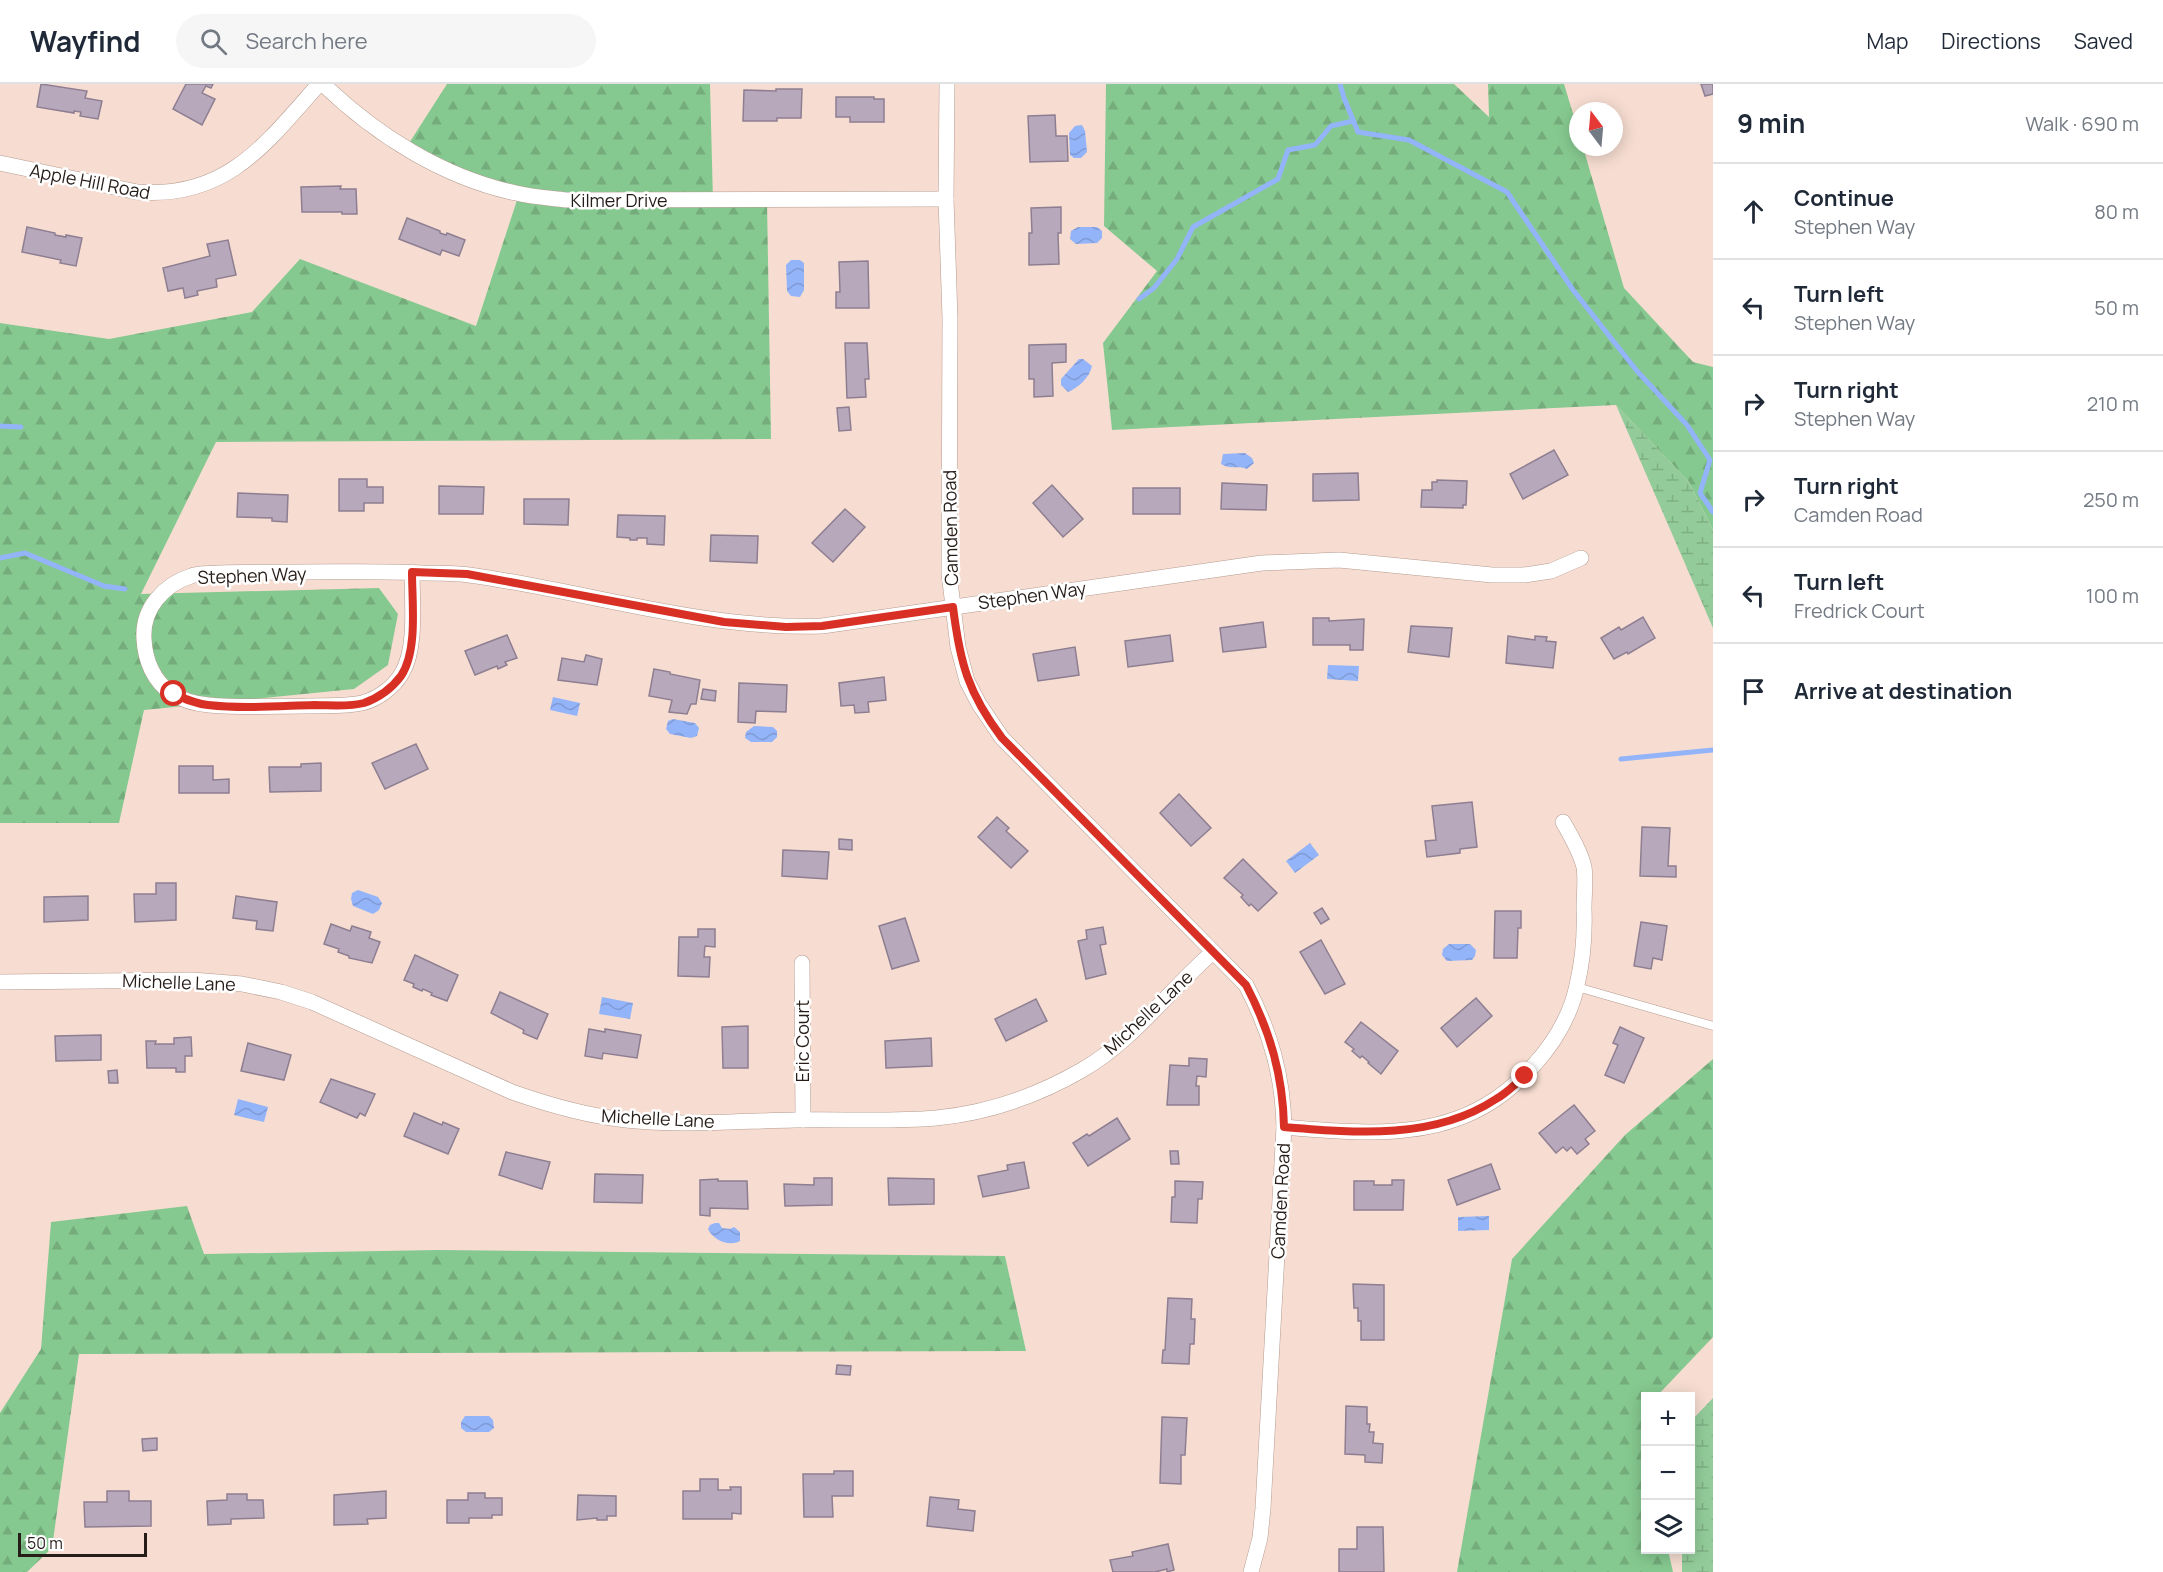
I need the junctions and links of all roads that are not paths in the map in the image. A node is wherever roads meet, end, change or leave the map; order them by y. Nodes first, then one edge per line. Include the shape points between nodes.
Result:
1 (321, 84) edge
2 (947, 84) edge
3 (0, 163) edge
4 (946, 199) junction
5 (1581, 558) dead end
6 (412, 572) junction
7 (953, 607) junction
8 (1563, 822) dead end
9 (1213, 951) junction
10 (802, 963) dead end
11 (0, 982) edge
12 (1577, 987) junction
13 (1713, 1026) edge
14 (803, 1120) junction
15 (1284, 1127) junction
16 (1251, 1572) edge

1 - 3 street, Apple Hill Road via 232,172 180,192 137,192
1 - 4 street, Kilmer Drive via 379,132 418,156 476,182 516,193 566,200
2 - 4 street, Camden Road
4 - 7 street, Camden Road via 950,318 949,573
5 - 7 street, Stephen Way via 1551,571 1524,575 1340,560 1262,563
6 - 6 street, Stephen Way via 194,574 163,590 150,609 143,637 151,670 160,684 174,694 208,705 364,703 391,687 408,662
6 - 7 street, Stephen Way via 467,574 724,622 786,627 822,626
7 - 9 street, Camden Road via 958,647 968,681 1002,738
8 - 12 street via 1584,868 1584,945
9 - 14 street, Michelle Lane via 1119,1043 1044,1090 1006,1104 937,1118
9 - 15 street, Camden Road via 1246,985 1269,1034 1278,1063
10 - 14 street, Eric Court
11 - 14 street, Michelle Lane via 192,980 242,984 312,1002 512,1092 582,1113 673,1122
12 - 13 lane
12 - 15 street via 1550,1044 1525,1076 1496,1099 1458,1119 1421,1129 1386,1131
15 - 16 street, Camden Road via 1263,1508

